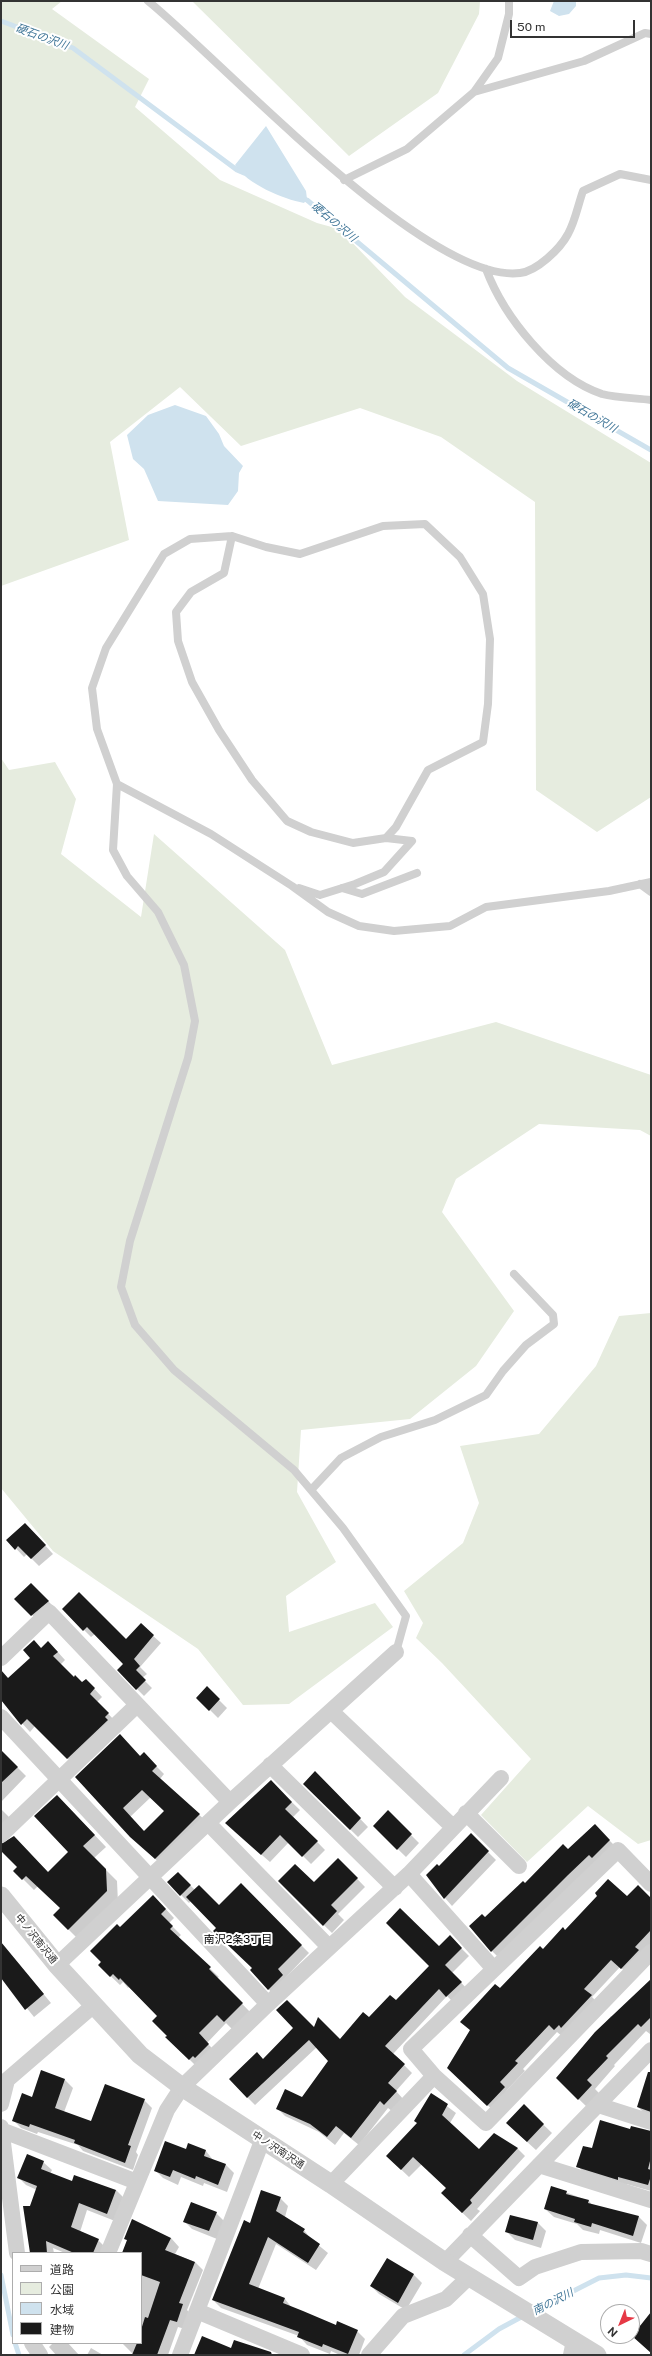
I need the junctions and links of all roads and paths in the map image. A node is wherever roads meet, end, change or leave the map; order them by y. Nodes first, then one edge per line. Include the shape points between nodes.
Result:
1 (148, 1) edge
2 (509, 1) edge
3 (651, 34) edge
4 (474, 92) junction
5 (344, 180) junction
6 (651, 180) edge
7 (486, 269) junction
8 (651, 400) edge
9 (232, 536) junction
10 (117, 784) junction
11 (386, 838) junction
12 (417, 873) dead end
13 (651, 882) edge
14 (640, 884) junction
15 (292, 886) junction
16 (342, 888) junction
17 (651, 892) edge
18 (514, 1274) dead end
19 (311, 1490) junction
20 (396, 1652) joint
21 (1, 1658) edge
22 (137, 1705) junction
23 (331, 1711) junction
24 (1, 1717) edge
25 (270, 1765) junction
26 (501, 1778) dead end
27 (58, 1779) junction
28 (230, 1802) junction
29 (466, 1813) junction
30 (208, 1823) junction
31 (453, 1827) junction
32 (1, 1835) edge
33 (519, 1866) dead end
34 (409, 1874) junction
35 (149, 1879) junction
36 (651, 1884) edge
37 (395, 1888) junction
38 (1, 1896) edge
39 (330, 1947) junction
40 (651, 1952) edge
41 (57, 1965) junction
42 (494, 1969) junction
43 (268, 2004) junction
44 (94, 2005) junction
45 (651, 2050) edge
46 (434, 2076) junction
47 (182, 2088) junction
48 (1, 2104) edge
49 (598, 2105) junction
50 (651, 2122) edge
51 (1, 2127) edge
52 (2, 2130) edge
53 (262, 2141) junction
54 (539, 2164) junction
55 (137, 2182) junction
56 (330, 2184) junction
57 (651, 2200) edge
58 (470, 2235) junction
59 (17, 2252) edge
60 (108, 2252) edge
61 (651, 2254) edge
62 (444, 2262) junction
63 (477, 2281) junction
64 (197, 2311) junction
65 (33, 2344) edge
66 (572, 2348) edge
67 (40, 2355) edge
68 (180, 2355) edge
69 (302, 2355) edge
70 (369, 2355) edge
71 (597, 2355) edge

1 - 5 lane
2 - 4 lane via 509,14 498,58
3 - 4 lane via 645,33 584,61
4 - 5 lane via 407,150
5 - 7 lane via 420,236
6 - 7 lane via 620,174 583,191 568,234 543,263 520,273
7 - 8 lane via 494,291 532,344 569,376 602,394
9 - 10 lane via 190,539 164,554 106,648 92,688 97,729
9 - 11 lane via 224,573 191,592 176,612 178,641 192,682 219,730 252,780 286,821 311,832 352,844
9 - 11 lane via 300,554 383,526 426,524 460,557 483,594 490,639 488,704 483,742 428,770 396,827
10 - 15 lane via 211,834
10 - 19 lane via 113,850 127,876 158,912 184,965 196,1021 188,1058 130,1241 120,1287 135,1325 174,1370 294,1470
11 - 16 lane via 412,841 384,872
12 - 16 lane via 362,894
13 - 14 lane
14 - 15 lane via 609,891 486,907 450,926 394,931 353,924 328,912
14 - 17 lane
15 - 16 lane via 320,895
18 - 19 lane via 553,1315 554,1324 526,1345 486,1395 435,1420 381,1437 341,1458
19 - 20 lane via 406,1616
20 - 23 street
21 - 22 street via 49,1612
22 - 27 street
22 - 28 street
23 - 25 street
23 - 31 street
24 - 27 street
25 - 28 street
25 - 37 street
26 - 29 street
27 - 32 street
27 - 35 street
28 - 30 street
29 - 31 street
29 - 33 street
30 - 35 street
30 - 39 street
31 - 34 street
34 - 37 street
34 - 42 street
35 - 41 street
35 - 43 street
36 - 42 street via 618,1850
37 - 39 street
38 - 41 street, 中ノ沢南沢通
39 - 43 street
40 - 46 street via 486,2123
41 - 44 street, 中ノ沢南沢通
42 - 46 street via 411,2049
43 - 47 street
44 - 47 street, 中ノ沢南沢通 via 140,2055
44 - 48 street via 7,2080
45 - 49 street
46 - 56 street
47 - 53 street, 中ノ沢南沢通
47 - 55 street via 167,2110
49 - 50 street
49 - 54 street
51 - 52 street
52 - 55 street
52 - 59 street
53 - 56 street, 中ノ沢南沢通
53 - 64 street
54 - 57 street
54 - 58 street
55 - 60 street
56 - 62 street, 中ノ沢南沢通
58 - 61 street via 519,2278 536,2267 582,2252 641,2251
58 - 62 street
62 - 63 street, 中ノ沢南沢通
63 - 66 street, 中ノ沢南沢通 via 541,2321
63 - 70 street via 446,2299 403,2316
64 - 68 street
64 - 69 street
65 - 67 street
66 - 71 street, 中ノ沢南沢通

